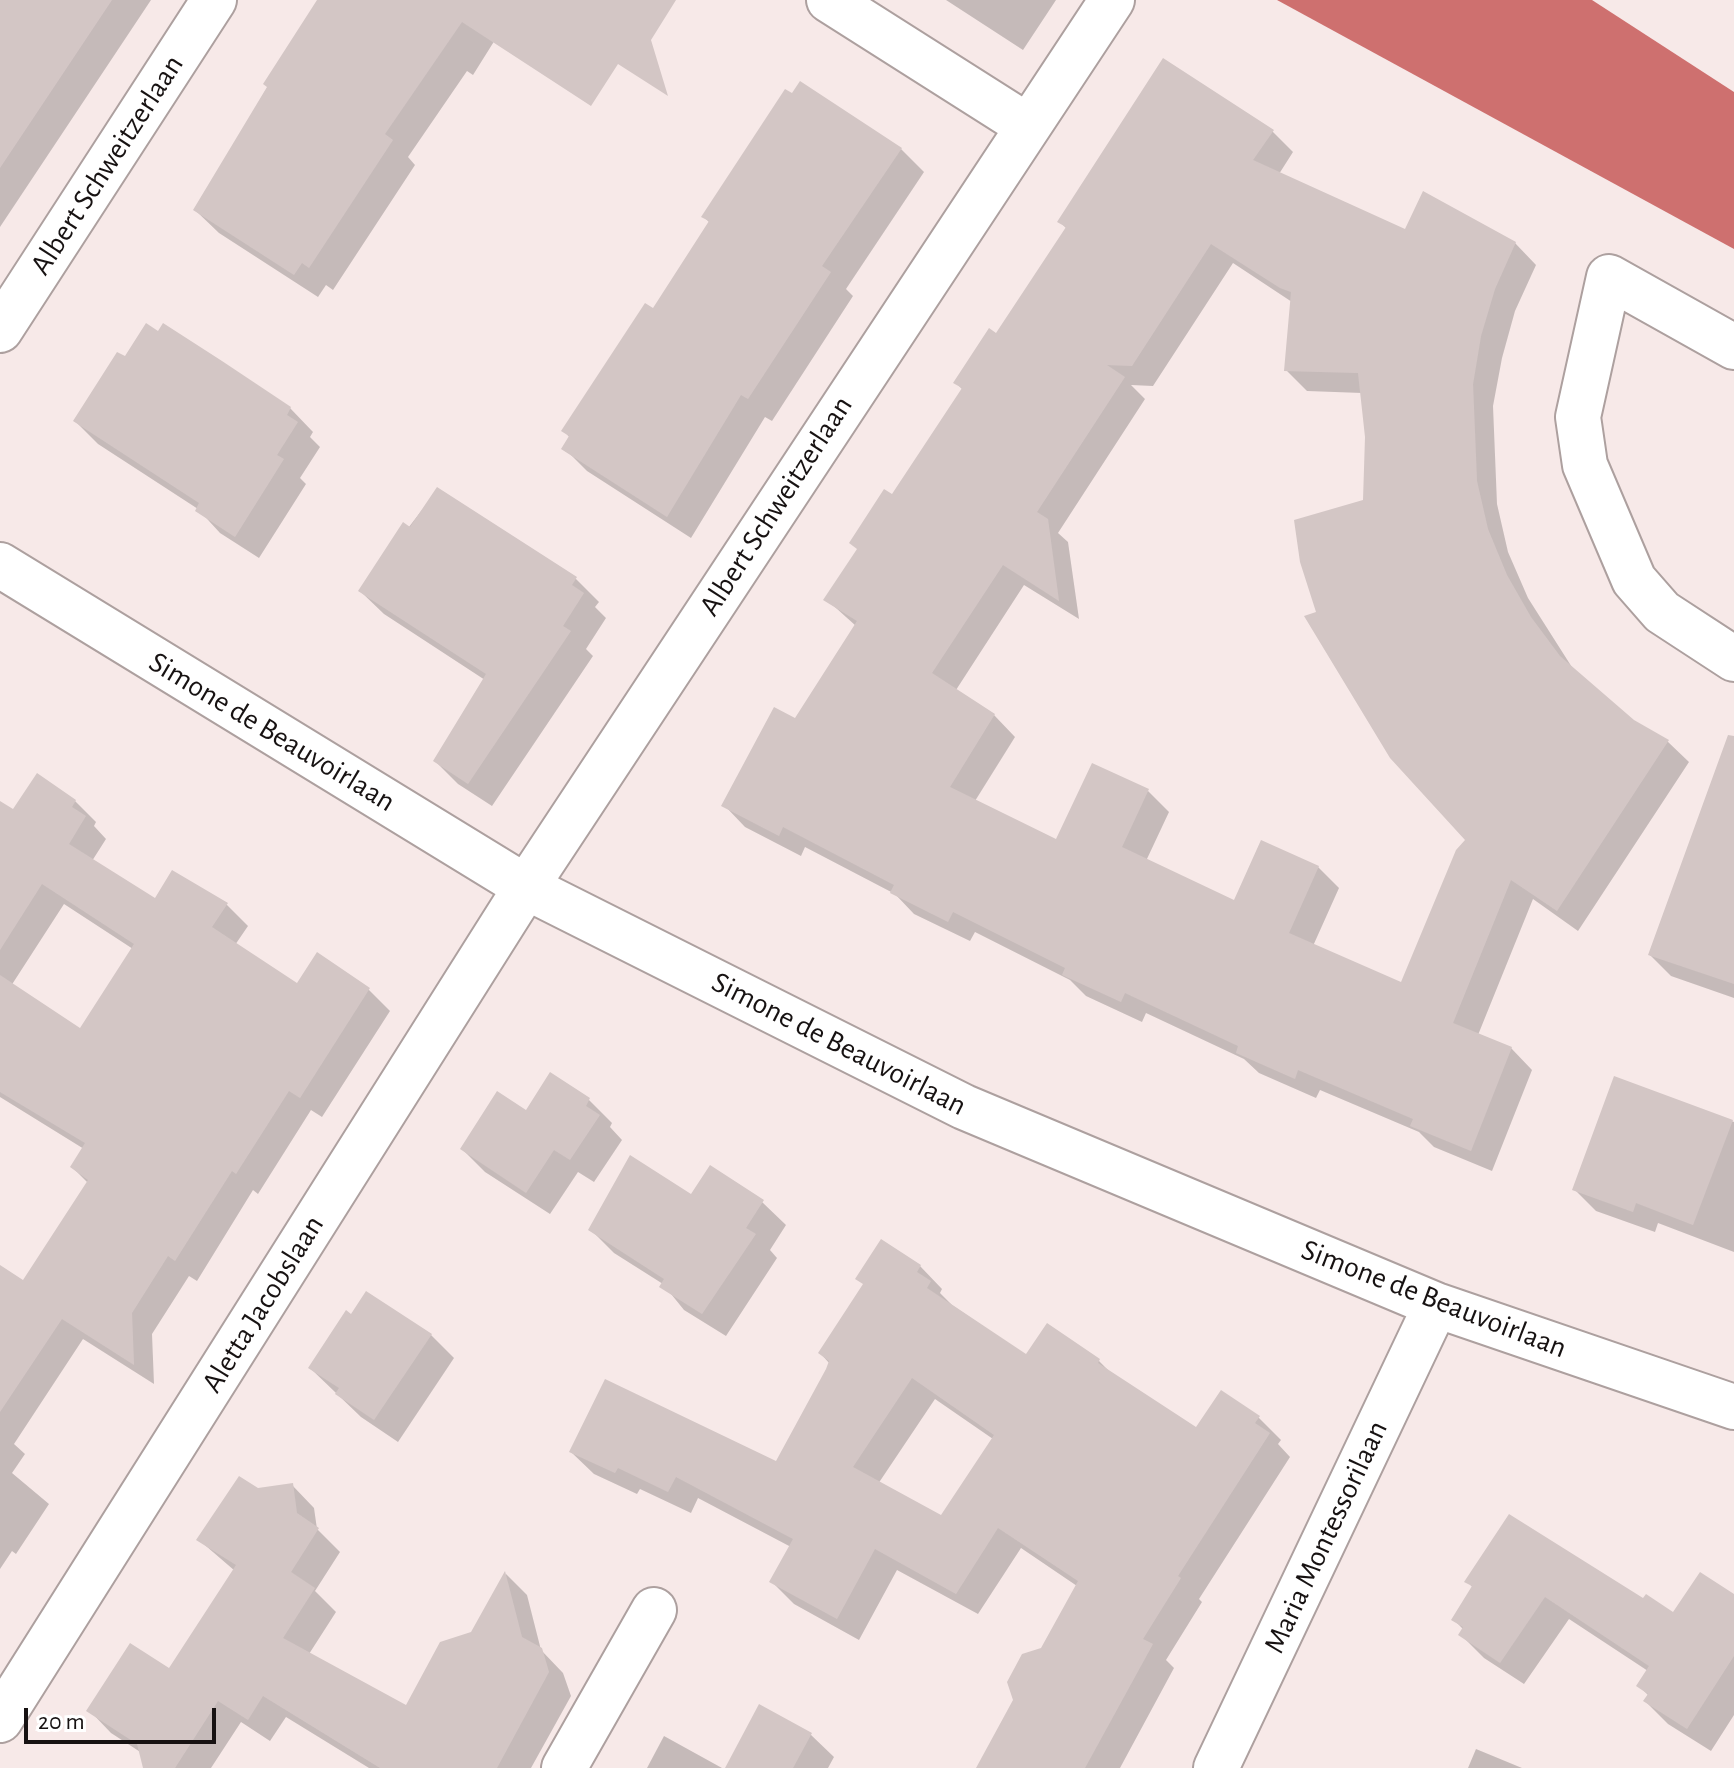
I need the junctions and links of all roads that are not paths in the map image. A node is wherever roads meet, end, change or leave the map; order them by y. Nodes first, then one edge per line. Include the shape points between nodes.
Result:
1 (214, 0) edge
2 (829, 0) edge
3 (1112, 0) edge
4 (1026, 125) junction
5 (0, 330) edge
6 (1734, 347) edge
7 (0, 565) edge
8 (1734, 659) edge
9 (526, 887) junction
10 (1436, 1305) junction
11 (1734, 1407) edge
12 (654, 1610) dead end
13 (0, 1720) edge
14 (564, 1768) edge
15 (1216, 1768) edge

1 - 5 street, Albert Schweitzerlaan
2 - 4 street
3 - 4 street, Albert Schweitzerlaan
4 - 9 street, Albert Schweitzerlaan
6 - 8 street via 1609,277 1578,417 1585,465 1634,580 1662,612
7 - 9 street, Simone de Beauvoirlaan
9 - 10 street, Simone de Beauvoirlaan via 964,1107
9 - 13 street, Aletta Jacobslaan
10 - 11 street, Simone de Beauvoirlaan
10 - 15 street, Maria Montessorilaan
12 - 14 street

